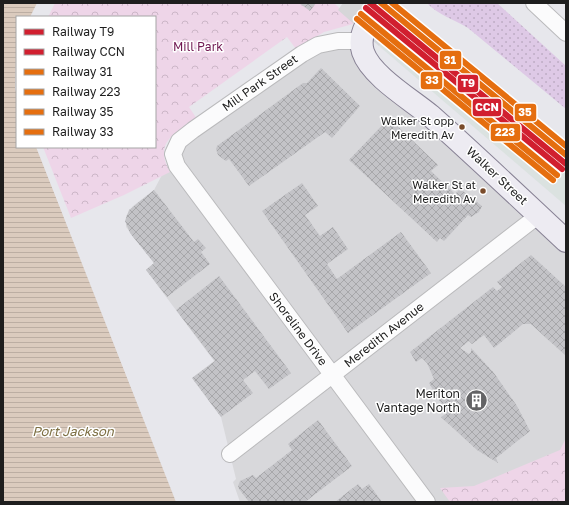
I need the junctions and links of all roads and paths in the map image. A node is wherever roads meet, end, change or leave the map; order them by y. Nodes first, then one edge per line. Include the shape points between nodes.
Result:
1 (382, 3) edge
2 (534, 3) edge
3 (566, 33) edge
4 (362, 41) junction
5 (173, 154) joint
6 (539, 215) junction
7 (566, 240) edge
8 (332, 375) junction
9 (230, 454) dead end
10 (427, 502) edge

1 - 4 street via 369,20
2 - 3 street
4 - 5 street, Mill Park Street via 326,42 302,54 193,130 179,141
4 - 6 street, Walker Street via 368,61 380,75 430,116
5 - 8 street, Shoreline Drive via 181,172
6 - 7 street, Walker Street
6 - 8 street, Meredith Avenue
8 - 9 street, Meredith Avenue
8 - 10 street, Shoreline Drive

